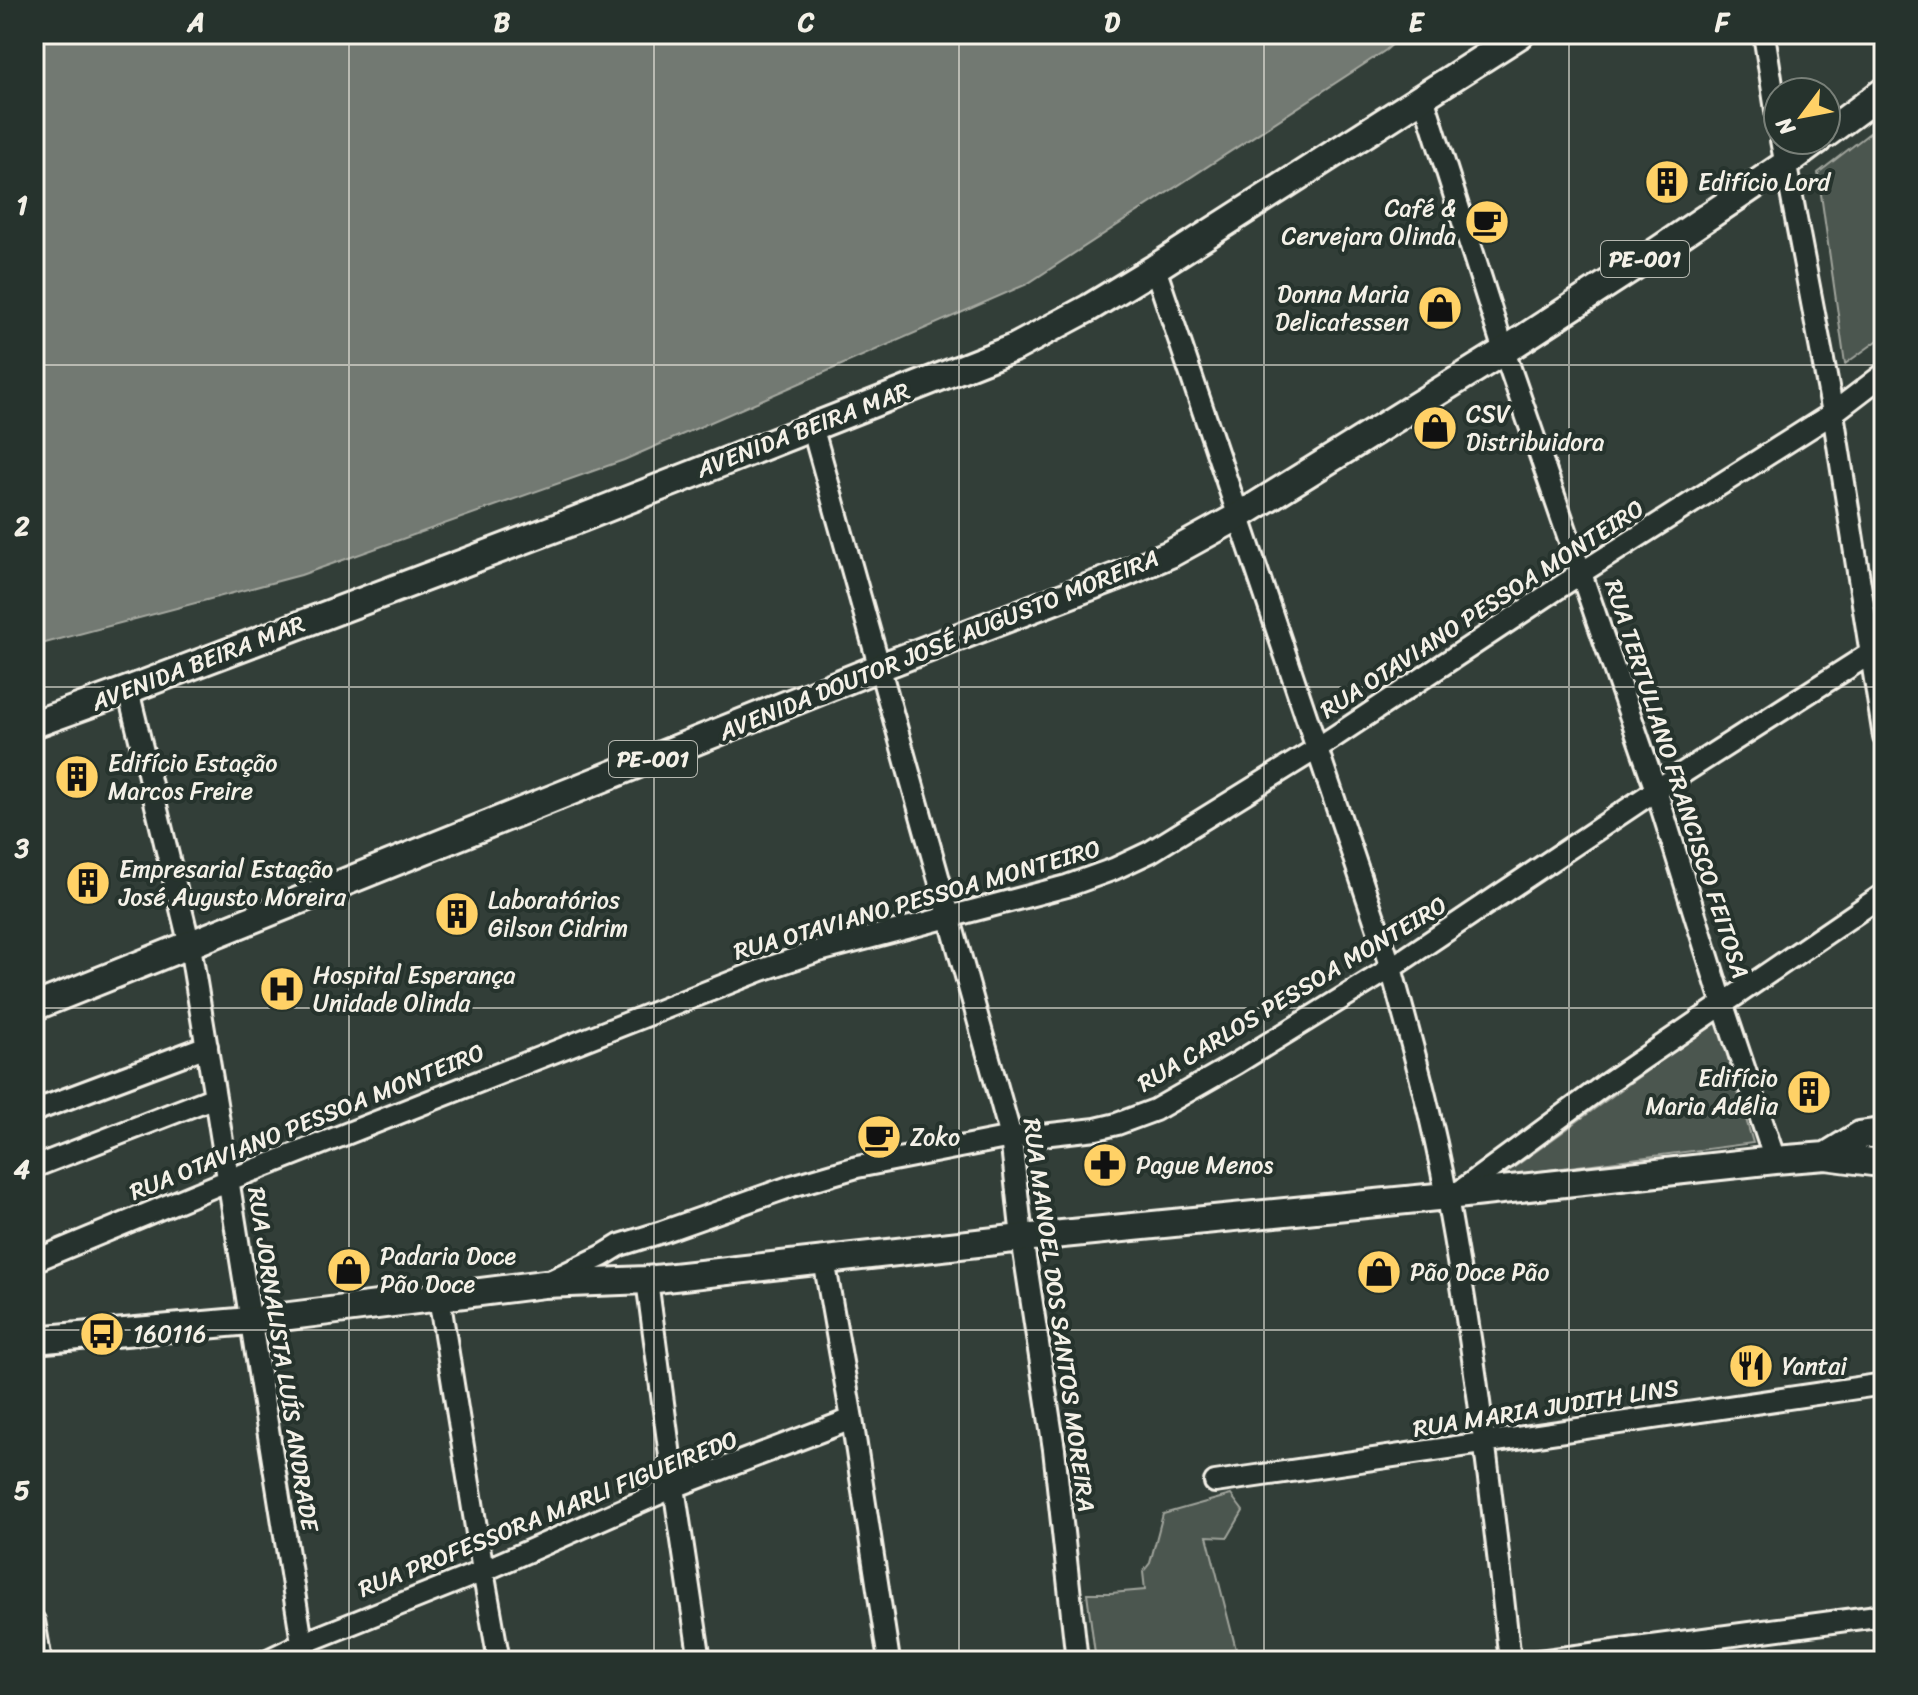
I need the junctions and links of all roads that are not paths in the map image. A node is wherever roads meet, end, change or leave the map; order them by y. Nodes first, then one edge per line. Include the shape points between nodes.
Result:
1 (1521, 34) edge
2 (1764, 34) edge
3 (1771, 76) edge
4 (1884, 91) edge
5 (1423, 96) junction
6 (1842, 122) edge
7 (1777, 156) edge
8 (1783, 156) edge
9 (1155, 268) junction
10 (1504, 351) junction
11 (1884, 374) edge
12 (1833, 413) junction
13 (812, 426) junction
14 (1239, 516) junction
15 (1581, 573) junction
16 (1871, 653) junction
17 (880, 667) junction
18 (128, 690) junction
19 (34, 724) edge
20 (1884, 737) edge
21 (1316, 749) junction
22 (1656, 790) junction
23 (1884, 894) edge
24 (950, 916) junction
25 (190, 946) junction
26 (1391, 968) junction
27 (1723, 1005) junction
28 (34, 1007) edge
29 (207, 1046) junction
30 (215, 1097) junction
31 (34, 1111) edge
32 (1884, 1132) edge
33 (1011, 1137) junction
34 (1826, 1156) junction
35 (1775, 1160) junction
36 (1884, 1161) edge
37 (34, 1167) edge
38 (229, 1180) junction
39 (1450, 1196) junction
40 (1022, 1238) junction
41 (824, 1260) junction
42 (34, 1261) edge
43 (647, 1280) junction
44 (544, 1284) junction
45 (439, 1297) junction
46 (250, 1321) junction
47 (34, 1340) edge
48 (1884, 1384) edge
49 (852, 1419) junction
50 (1486, 1444) junction
51 (1215, 1482) dead end
52 (674, 1487) junction
53 (483, 1571) junction
54 (1884, 1615) edge
55 (34, 1621) edge
56 (303, 1652) edge
57 (41, 1661) edge
58 (266, 1661) edge
59 (499, 1661) edge
60 (700, 1661) edge
61 (889, 1661) edge
62 (1077, 1661) edge
63 (1510, 1661) edge
64 (1539, 1661) edge

1 - 5 main road, AVENIDA BEIRA MAR
2 - 3 street
4 - 6 main road
5 - 9 main road, AVENIDA BEIRA MAR
5 - 10 street, RUA TERTULIANO FRANCISCO FEITOSA
7 - 10 main road, AVENIDA DOUTOR JOSÉ AUGUSTO MOREIRA / PE-001 via 1654,253
8 - 12 street
9 - 13 main road, AVENIDA BEIRA MAR via 1016,347
9 - 14 street
10 - 14 main road, AVENIDA DOUTOR JOSÉ AUGUSTO MOREIRA / PE-001
10 - 15 street, RUA TERTULIANO FRANCISCO FEITOSA
11 - 12 street, RUA OTAVIANO PESSOA MONTEIRO
12 - 15 street, RUA OTAVIANO PESSOA MONTEIRO
12 - 16 street
13 - 17 street, RUA MANOEL DOS SANTOS MOREIRA
13 - 18 main road, AVENIDA BEIRA MAR
14 - 17 main road, AVENIDA DOUTOR JOSÉ AUGUSTO MOREIRA / PE-001 via 1170,554
14 - 21 street
15 - 21 street, RUA OTAVIANO PESSOA MONTEIRO
15 - 22 street, RUA TERTULIANO FRANCISCO FEITOSA
16 - 20 street
16 - 22 street, RUA CARLOS PESSOA MONTEIRO
17 - 24 street, RUA MANOEL DOS SANTOS MOREIRA
17 - 25 main road, AVENIDA DOUTOR JOSÉ AUGUSTO MOREIRA / PE-001
18 - 19 main road, AVENIDA BEIRA MAR
18 - 25 street, RUA JORNALISTA LUÍS ANDRADE
21 - 24 street, RUA OTAVIANO PESSOA MONTEIRO via 1114,869
21 - 26 street
22 - 26 street, RUA CARLOS PESSOA MONTEIRO
22 - 27 street, RUA TERTULIANO FRANCISCO FEITOSA
23 - 27 street
24 - 33 street, RUA MANOEL DOS SANTOS MOREIRA
24 - 38 street, RUA OTAVIANO PESSOA MONTEIRO via 762,970
25 - 28 main road, AVENIDA DOUTOR JOSÉ AUGUSTO MOREIRA / PE-001
25 - 29 street, RUA JORNALISTA LUÍS ANDRADE
26 - 33 street, RUA CARLOS PESSOA MONTEIRO via 1155,1110 1096,1129
26 - 39 street
27 - 35 street, RUA TERTULIANO FRANCISCO FEITOSA
27 - 39 street
29 - 30 street, RUA JORNALISTA LUÍS ANDRADE
29 - 31 street
30 - 37 street
30 - 38 street, RUA JORNALISTA LUÍS ANDRADE
32 - 34 main road via 1860,1135
33 - 40 street, RUA MANOEL DOS SANTOS MOREIRA
33 - 44 street, RUA CARLOS PESSOA MONTEIRO via 884,1160 792,1186 620,1245
34 - 35 main road
34 - 36 main road
35 - 39 main road
38 - 42 street, RUA OTAVIANO PESSOA MONTEIRO
38 - 46 street, RUA JORNALISTA LUÍS ANDRADE
39 - 40 main road
39 - 50 street
40 - 41 main road
40 - 62 street, RUA MANOEL DOS SANTOS MOREIRA via 1054,1449
41 - 43 main road
41 - 49 street
43 - 44 main road
43 - 52 street
44 - 45 main road
45 - 46 main road
45 - 53 street
46 - 47 main road
46 - 56 street, RUA JORNALISTA LUÍS ANDRADE
48 - 50 street, RUA MARIA JUDITH LINS
49 - 52 street, RUA PROFESSORA MARLI FIGUEIREDO
49 - 61 street
50 - 51 street, RUA MARIA JUDITH LINS
50 - 63 street
52 - 53 street, RUA PROFESSORA MARLI FIGUEIREDO
52 - 60 street
53 - 56 street, RUA PROFESSORA MARLI FIGUEIREDO
53 - 59 street
54 - 64 street
55 - 57 street
56 - 58 street, RUA PROFESSORA MARLI FIGUEIREDO

